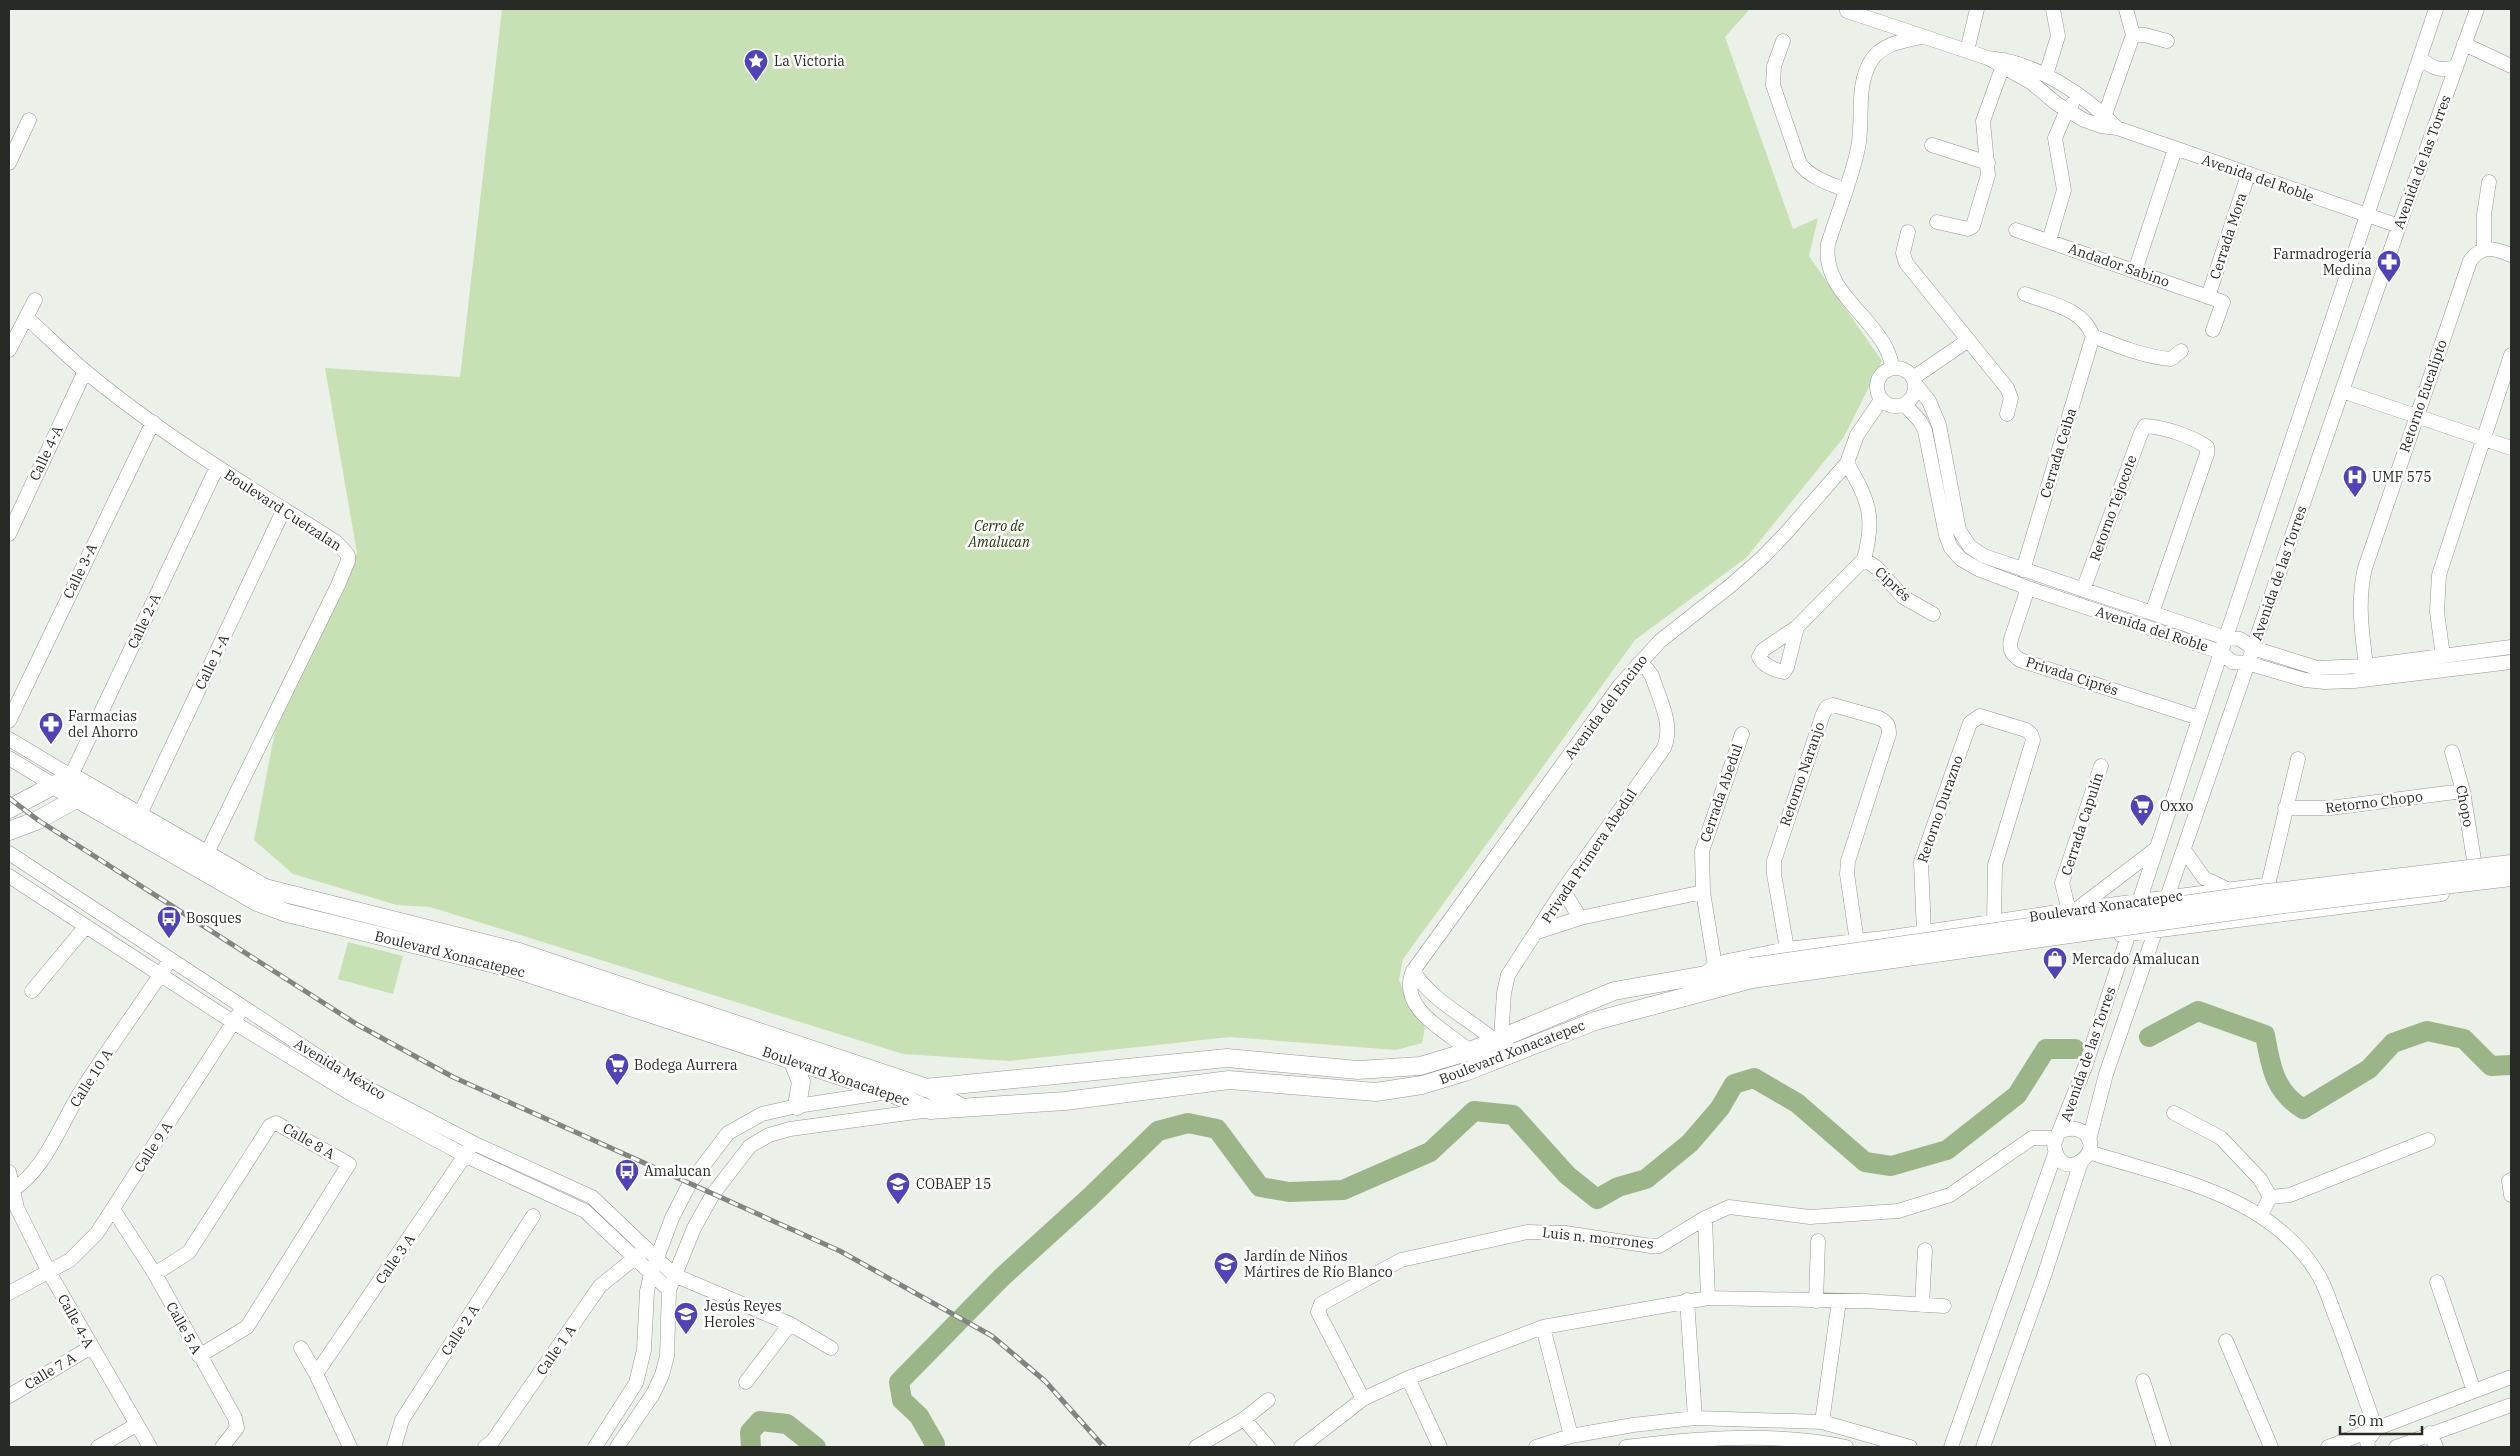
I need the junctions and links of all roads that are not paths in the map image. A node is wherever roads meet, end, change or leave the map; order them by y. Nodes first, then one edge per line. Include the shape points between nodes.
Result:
1 (1977, 9) edge
2 (2053, 9) edge
3 (2126, 9) edge
4 (2436, 9) edge
5 (2477, 9) edge
6 (1847, 11) dead end
7 (2133, 35) junction
8 (1921, 37) junction
9 (1783, 40) dead end
10 (2167, 41) dead end
11 (2464, 44) junction
12 (1967, 51) junction
13 (2420, 58) junction
14 (2004, 63) junction
15 (2511, 66) edge
16 (2456, 67) junction
17 (2046, 75) junction
18 (2071, 92) junction
19 (2062, 107) junction
20 (29, 120) dead end
21 (2103, 121) junction
22 (1932, 145) dead end
23 (2174, 149) junction
24 (9, 163) edge
25 (1988, 163) junction
26 (2248, 175) junction
27 (2489, 182) dead end
28 (1845, 190) junction
29 (2366, 215) junction
30 (1937, 222) dead end
31 (2399, 226) junction
32 (2016, 230) dead end
33 (1908, 232) dead end
34 (2049, 241) junction
35 (2484, 248) junction
36 (2511, 255) edge
37 (2135, 271) junction
38 (2025, 294) dead end
39 (2208, 297) junction
40 (35, 300) dead end
41 (26, 317) junction
42 (2213, 330) dead end
43 (2093, 336) junction
44 (1967, 340) junction
45 (9, 350) edge
46 (2181, 351) dead end
47 (2511, 355) edge
48 (1893, 368) junction
49 (85, 371) junction
50 (1914, 381) junction
51 (2342, 391) junction
52 (1881, 400) junction
53 (1905, 405) junction
54 (2006, 414) dead end
55 (2417, 415) junction
56 (153, 422) junction
57 (2483, 438) junction
58 (2511, 448) edge
59 (1847, 463) junction
60 (217, 467) junction
61 (284, 509) junction
62 (9, 534) edge
63 (1864, 559) junction
64 (2023, 570) junction
65 (2028, 588) junction
66 (2083, 590) junction
67 (2152, 613) junction
68 (1933, 614) dead end
69 (1797, 627) junction
70 (2226, 638) junction
71 (2511, 647) edge
72 (2253, 648) junction
73 (2220, 652) junction
74 (2443, 656) junction
75 (2511, 662) edge
76 (2247, 663) junction
77 (1638, 664) junction
78 (2366, 666) junction
79 (2199, 718) junction
80 (9, 721) edge
81 (1742, 734) dead end
82 (9, 740) edge
83 (2452, 752) dead end
84 (9, 758) edge
85 (2298, 758) dead end
86 (2101, 766) dead end
87 (71, 776) junction
88 (55, 786) junction
89 (92, 788) junction
90 (2463, 791) junction
91 (77, 799) junction
92 (2285, 808) junction
93 (9, 809) edge
94 (140, 814) junction
95 (9, 831) edge
96 (2157, 848) junction
97 (2184, 850) junction
98 (9, 853) edge
99 (206, 854) junction
100 (2511, 856) edge
101 (2474, 860) junction
102 (2511, 864) edge
103 (9, 876) edge
104 (2511, 877) edge
105 (2268, 884) junction
106 (2511, 884) edge
107 (2228, 889) junction
108 (1563, 890) junction
109 (1703, 892) junction
110 (2195, 894) junction
111 (2168, 898) junction
112 (2140, 901) junction
113 (2079, 909) junction
114 (1580, 918) junction
115 (1994, 922) junction
116 (86, 926) junction
117 (2198, 926) junction
118 (1537, 932) junction
119 (2155, 932) junction
120 (1924, 933) junction
121 (2129, 934) junction
122 (1892, 937) junction
123 (2096, 939) junction
124 (1857, 942) junction
125 (1787, 949) junction
126 (170, 959) junction
127 (1896, 967) junction
128 (1413, 970) junction
129 (1712, 970) junction
130 (161, 973) junction
131 (1752, 973) junction
132 (1714, 990) junction
133 (32, 991) dead end
134 (243, 1008) junction
135 (233, 1022) junction
136 (1497, 1039) junction
137 (1470, 1051) junction
138 (1511, 1054) junction
139 (792, 1059) junction
140 (2086, 1067) junction
141 (2106, 1074) junction
142 (927, 1088) junction
143 (889, 1092) junction
144 (797, 1106) junction
145 (961, 1107) junction
146 (930, 1110) junction
147 (2174, 1113) dead end
148 (2058, 1135) junction
149 (2428, 1140) dead end
150 (473, 1143) junction
151 (2087, 1151) junction
152 (2055, 1154) junction
153 (466, 1156) junction
154 (9, 1172) edge
155 (2510, 1180) edge
156 (10, 1191) edge
157 (2511, 1196) edge
158 (2270, 1197) junction
159 (113, 1209) junction
160 (2261, 1215) junction
161 (534, 1216) dead end
162 (1705, 1218) junction
163 (1818, 1241) dead end
164 (645, 1248) junction
165 (1926, 1250) dead end
166 (656, 1258) junction
167 (634, 1259) junction
168 (49, 1272) junction
169 (155, 1274) junction
170 (651, 1274) junction
171 (674, 1275) junction
172 (2437, 1282) dead end
173 (669, 1290) junction
174 (9, 1293) edge
175 (1708, 1298) junction
176 (1687, 1300) junction
177 (1816, 1300) junction
178 (1839, 1301) junction
179 (1922, 1305) junction
180 (1944, 1306) dead end
181 (790, 1324) junction
182 (1543, 1327) junction
183 (2226, 1341) dead end
184 (91, 1347) junction
185 (301, 1348) dead end
186 (831, 1348) dead end
187 (200, 1356) junction
188 (316, 1374) junction
189 (2511, 1377) edge
190 (1408, 1378) junction
191 (2143, 1381) dead end
192 (746, 1382) dead end
193 (2474, 1391) junction
194 (9, 1396) edge
195 (1363, 1399) junction
196 (1268, 1400) dead end
197 (2511, 1405) edge
198 (1695, 1418) junction
199 (1244, 1419) junction
200 (1822, 1422) junction
201 (136, 1425) junction
202 (2376, 1429) junction
203 (2430, 1433) junction
204 (1571, 1436) junction
205 (2160, 1444) edge
206 (98, 1447) edge
207 (150, 1447) edge
208 (222, 1447) edge
209 (350, 1447) edge
210 (394, 1447) edge
211 (485, 1447) edge
212 (595, 1447) edge
213 (617, 1447) edge
214 (1196, 1447) edge
215 (1268, 1447) edge
216 (1301, 1447) edge
217 (1440, 1447) edge
218 (1536, 1447) edge
219 (1626, 1447) edge
220 (1846, 1447) edge
221 (1910, 1447) edge
222 (1951, 1447) edge
223 (1983, 1447) edge
224 (2272, 1447) edge
225 (2328, 1447) edge
226 (2368, 1447) edge
227 (2395, 1447) edge
228 (2436, 1447) edge

1 - 12 street
2 - 17 street via 2058,36
3 - 7 street
4 - 13 street, Avenida de las Torres
5 - 11 street, Avenida de las Torres
6 - 8 street
7 - 10 street
7 - 21 street
8 - 12 street, Avenida del Roble
8 - 28 street, Avenida del Roble via 1894,43 1871,60 1861,93 1857,151
9 - 28 street via 1774,66 1773,85 1800,164 1806,172
11 - 15 street
11 - 16 street, Avenida de las Torres
12 - 14 street, Avenida del Roble
13 - 16 street via 2437,70
13 - 29 street, Avenida de las Torres
14 - 17 street, Avenida del Roble
14 - 19 street, Avenida del Roble
14 - 25 street via 1983,121
16 - 31 street, Avenida de las Torres
17 - 18 street, Avenida del Roble
18 - 19 street via 2073,104
18 - 21 street, Avenida del Roble
19 - 21 street, Avenida del Roble
19 - 34 street via 2055,138 2064,190
20 - 24 street
21 - 23 street, Avenida del Roble
22 - 25 street
23 - 26 street, Avenida del Roble
23 - 37 street
25 - 30 street via 1988,175 1973,226 1968,229
26 - 29 street, Avenida del Roble
26 - 39 street, Cerrada Mora
27 - 35 street
28 - 48 street, Avenida del Roble via 1826,258 1836,284 1885,345
29 - 31 street, Avenida del Roble
29 - 70 street, Avenida de las Torres
31 - 51 street, Avenida de las Torres
32 - 34 street, Andador Sabino
33 - 44 street via 1903,247 1904,258
34 - 37 street, Andador Sabino
35 - 36 street
35 - 55 street, Retorno Eucalipto via 2470,261
37 - 39 street, Andador Sabino
38 - 43 street via 2076,313 2088,323
39 - 42 street, Andador Sabino via 2223,302
40 - 41 street
41 - 45 street
41 - 49 street, Boulevard Cuetzalan
43 - 46 street via 2158,358 2171,359
43 - 64 street, Cerrada Ceiba
44 - 50 street
44 - 54 street via 2010,392
47 - 57 street
48 - 50 street via 1908,372
48 - 52 street via 1880,376 1877,392
49 - 56 street, Boulevard Cuetzalan
49 - 62 street, Calle 4-A
50 - 53 street via 1914,396
50 - 64 street, Avenida del Roble via 1939,425 1959,530 1970,547 1984,556
51 - 55 street
51 - 72 street, Avenida de las Torres
52 - 53 street via 1897,407
52 - 59 street, Avenida del Encino via 1857,435
53 - 65 street, Avenida del Roble via 1925,431 1950,548 1961,559 1978,568
55 - 57 street
55 - 78 street, Retorno Eucalipto via 2361,585
56 - 60 street, Boulevard Cuetzalan
56 - 80 street, Calle 3-A
57 - 58 street
57 - 74 street via 2438,575 2437,612
59 - 63 street, Ciprés via 1869,507 1870,538
59 - 77 street, Avenida del Encino via 1762,558 1660,641
60 - 61 street, Boulevard Cuetzalan
60 - 87 street, Calle 2-A
61 - 94 street, Calle 1-A
61 - 99 street, Boulevard Cuetzalan via 345,549 348,561
63 - 68 street, Ciprés via 1877,568 1903,597
63 - 69 street
64 - 66 street, Avenida del Roble
65 - 73 street, Avenida del Roble
65 - 79 street, Privada Ciprés via 2010,647 2020,660
66 - 67 street, Avenida del Roble
66 - 67 street, Retorno Tejocote via 2145,426 2182,436 2207,447 2207,454
67 - 70 street, Avenida del Roble
69 - 69 street via 1763,650 1759,657 1763,663 1784,672
70 - 72 street, Avenida del Roble via 2240,640
70 - 73 street, Avenida de las Torres
71 - 74 street, Avenida del Roble
72 - 76 street, Avenida de las Torres
72 - 78 street, Avenida del Roble via 2317,668
73 - 76 street, Avenida del Roble via 2232,662
73 - 79 street, Avenida de las Torres
74 - 78 street, Avenida del Roble
75 - 76 street, Avenida del Roble via 2325,682 2305,680
76 - 97 street, Avenida de las Torres
77 - 108 street, Privada Primera Abedul via 1652,676 1669,736 1664,748
77 - 128 street, Avenida del Encino
79 - 96 street, Avenida de las Torres
81 - 109 street, Cerrada Abedul via 1702,851
82 - 87 street
83 - 90 street, Chopo
84 - 88 street
85 - 92 street
86 - 113 street, Cerrada Capulín via 2062,883
87 - 88 main road
87 - 89 main road, Boulevard Xonacatepec
88 - 91 main road, Boulevard Xonacatepec
88 - 93 main road
89 - 91 main road
89 - 94 main road, Boulevard Xonacatepec
90 - 92 street, Retorno Chopo via 2330,808
90 - 101 street, Chopo
91 - 95 main road
91 - 139 main road, Boulevard Xonacatepec via 232,890 287,913 515,969
92 - 105 street
94 - 99 main road, Boulevard Xonacatepec
96 - 112 street, Avenida de las Torres
96 - 113 street
97 - 107 street via 2204,878
97 - 111 street, Avenida de las Torres
98 - 126 street, Avenida México
99 - 142 main road, Boulevard Xonacatepec via 241,876 284,894 519,952
100 - 101 street, Boulevard Xonacatepec
101 - 105 street, Boulevard Xonacatepec
102 - 131 main road, Boulevard Xonacatepec, bridge via 2267,893
103 - 116 street, Avenida México
104 - 131 main road, Boulevard Xonacatepec, bridge
105 - 107 street, Boulevard Xonacatepec
106 - 117 street, Boulevard Xonacatepec
107 - 110 street, Boulevard Xonacatepec
108 - 114 street
108 - 118 street, Privada Primera Abedul
109 - 114 street
109 - 129 street, Cerrada Abedul
110 - 111 street, Boulevard Xonacatepec
110 - 117 street via 2185,911 2189,922
111 - 112 street, Boulevard Xonacatepec
111 - 119 street, Avenida de las Torres
112 - 113 street, Boulevard Xonacatepec
112 - 121 street, Avenida de las Torres
113 - 115 street, Boulevard Xonacatepec
113 - 123 street via 2101,911 2107,920 2105,930
114 - 118 street
115 - 120 street, Boulevard Xonacatepec
115 - 120 street, Retorno Durazno via 1995,865 2032,746 2031,734 1986,717 1974,718 1970,723 1921,862
116 - 130 street, Avenida México
116 - 133 street
117 - 119 street, Boulevard Xonacatepec
118 - 136 street, Privada Primera Abedul via 1508,975
119 - 121 street, Boulevard Xonacatepec
119 - 141 street, Avenida de las Torres
120 - 122 street, Boulevard Xonacatepec
121 - 123 street, Boulevard Xonacatepec
121 - 140 street, Avenida de las Torres
122 - 124 street, Boulevard Xonacatepec
122 - 127 street
123 - 127 street, Boulevard Xonacatepec
124 - 125 street, Boulevard Xonacatepec
124 - 125 street, Retorno Naranjo via 1848,861 1889,728 1879,718 1833,705 1827,707 1823,714 1774,861
125 - 129 street, Boulevard Xonacatepec
126 - 130 street, Calle 10 A
126 - 134 street, Avenida México
127 - 132 street, Boulevard Xonacatepec via 1734,990
128 - 136 street via 1436,996
128 - 137 street, Avenida del Encino via 1408,982 1410,995 1427,1020
129 - 131 main road, Boulevard Xonacatepec
129 - 136 main road, Boulevard Xonacatepec via 1614,991
130 - 135 street, Avenida México
130 - 156 street, Calle 10 A via 79,1094 40,1162
131 - 132 main road, Boulevard Xonacatepec
132 - 138 main road, Boulevard Xonacatepec via 1595,1021
134 - 135 street, Calle 9 A
134 - 150 street, Avenida México via 360,1084
135 - 153 street, Avenida México via 353,1095
135 - 159 street, Calle 9 A
136 - 137 main road, Boulevard Xonacatepec
136 - 138 street
137 - 142 main road, Boulevard Xonacatepec via 1411,1066 1358,1070 1227,1058
138 - 145 main road, Boulevard Xonacatepec via 1422,1085 1376,1092 1229,1080 1065,1101
139 - 143 main road, Boulevard Xonacatepec
139 - 144 main road via 801,1082
140 - 141 street
140 - 148 street, Avenida de las Torres
141 - 151 street, Avenida de las Torres
142 - 143 main road
142 - 145 main road
143 - 144 street
143 - 146 main road, Boulevard Xonacatepec
144 - 166 street via 762,1114 728,1132 690,1183
145 - 146 main road, Boulevard Xonacatepec
146 - 171 street via 768,1134 750,1146 714,1194 694,1228
147 - 158 street via 2221,1138 2260,1179
148 - 151 street via 2068,1128 2077,1129 2084,1133
148 - 152 street via 2054,1144
148 - 162 street, Luis n. morrones via 2032,1138 1950,1195 1898,1211 1810,1217 1729,1208
149 - 158 street via 2290,1195
150 - 153 street, Calle 3 A
150 - 164 street, Avenida México via 592,1197
151 - 152 street via 2066,1164
151 - 160 street via 2201,1187
151 - 223 street, Avenida de las Torres
152 - 222 street
153 - 167 street, Avenida México via 585,1210
153 - 188 street, Calle 3 A
154 - 156 street, Calle 4-A
155 - 157 street
156 - 168 street, Calle 4-A
158 - 160 street
159 - 168 street, Calle 9 A via 82,1251
159 - 169 street, Calle 5 A
160 - 202 street via 2303,1252 2320,1278
161 - 210 street, Calle 2 A via 402,1420
162 - 175 street
162 - 195 street, Luis n. morrones via 1659,1246 1565,1233 1527,1232 1401,1260 1319,1308 1318,1312
163 - 177 street
164 - 166 street, Avenida México
164 - 167 street, Calle 1 A
165 - 179 street
166 - 170 street
166 - 171 street, Avenida México
167 - 170 street, Avenida México
167 - 211 street, Calle 1 A via 600,1286 492,1442
168 - 174 street, Calle 9 A
168 - 184 street, Calle 4-A
169 - 187 street, Calle 5 A
169 - 187 street, Calle 8 A via 189,1252 270,1126 276,1123 349,1164 247,1327
170 - 173 street, Avenida México
170 - 212 street via 644,1350 636,1383
171 - 173 street
171 - 181 street
172 - 193 street
173 - 213 street via 662,1375
175 - 176 street
175 - 177 street
176 - 182 street
176 - 198 street
177 - 178 street
178 - 179 street
178 - 200 street
179 - 180 street
181 - 186 street
181 - 192 street
182 - 190 street
182 - 204 street
183 - 224 street
184 - 194 street, Calle 7 A
184 - 201 street, Calle 4-A
185 - 188 street
187 - 208 street, Calle 5 A via 235,1418 236,1428
188 - 209 street
189 - 193 street
190 - 195 street
190 - 217 street
191 - 205 street
193 - 202 street
195 - 216 street
196 - 199 street
197 - 203 street
198 - 200 street
198 - 204 street
199 - 214 street
199 - 215 street
200 - 221 street
201 - 206 street
201 - 207 street, Calle 4-A
202 - 225 street
202 - 226 street via 2367,1442
202 - 227 street via 2392,1434
203 - 227 street
203 - 228 street
204 - 218 street
219 - 220 street via 1720,1439 1817,1442

